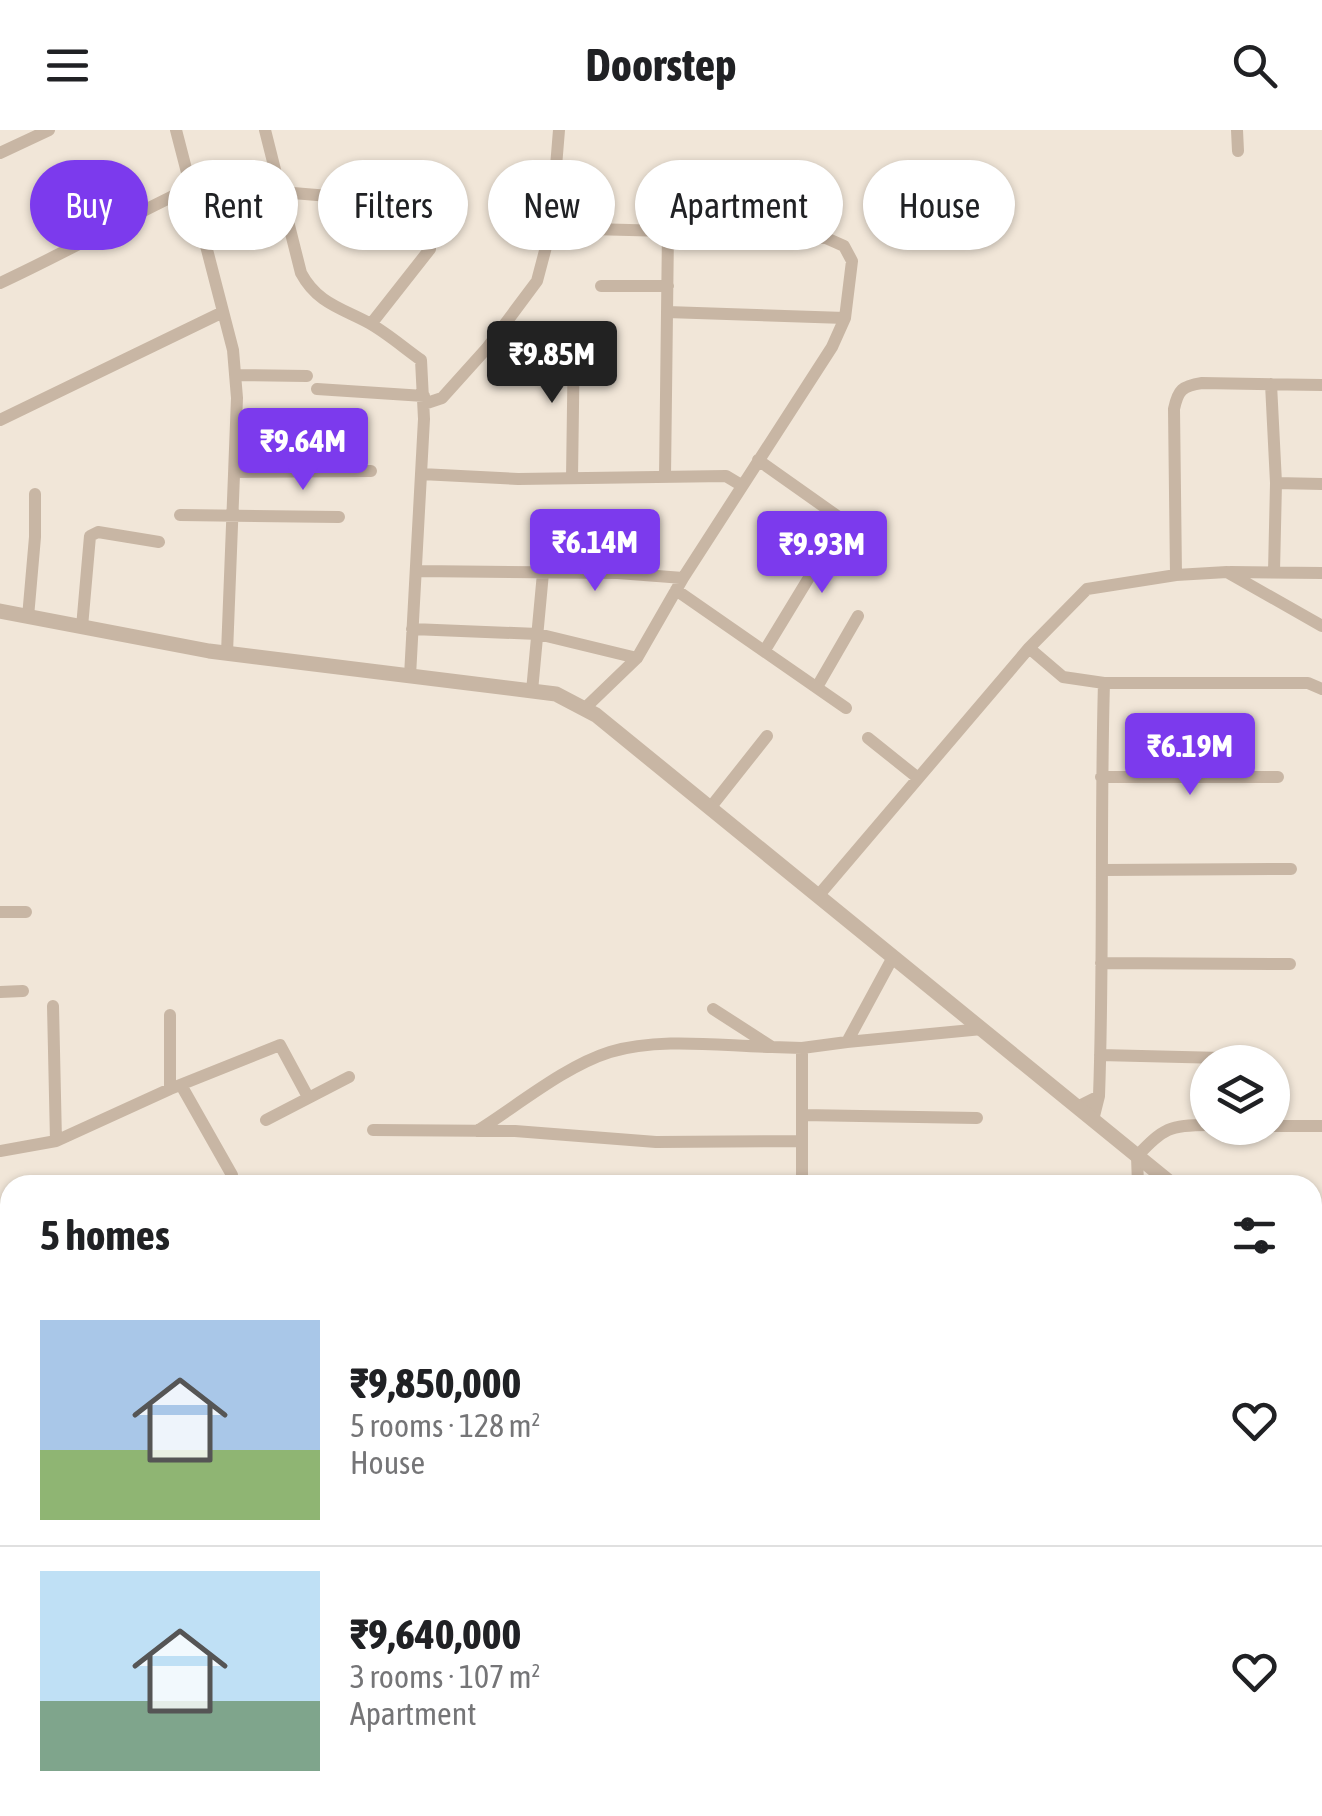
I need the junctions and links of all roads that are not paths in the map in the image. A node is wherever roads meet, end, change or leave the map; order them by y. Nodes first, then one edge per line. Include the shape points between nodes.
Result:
1 (49, 130) edge
2 (176, 130) edge
3 (265, 130) edge
4 (560, 130) edge
5 (1237, 130) edge
6 (1238, 151) dead end
7 (0, 153) edge
8 (183, 160) edge
9 (272, 160) edge
10 (557, 160) edge
11 (168, 199) edge
12 (843, 246) edge
13 (206, 250) edge
14 (296, 250) edge
15 (429, 250) edge
16 (545, 250) edge
17 (668, 250) edge
18 (0, 283) edge
19 (600, 286) dead end
20 (668, 286) junction
21 (223, 312) junction
22 (667, 312) junction
23 (844, 318) junction
24 (371, 324) junction
25 (574, 335) dead end
26 (235, 375) junction
27 (307, 376) dead end
28 (1272, 384) junction
29 (1322, 385) edge
30 (317, 389) dead end
31 (424, 400) junction
32 (0, 420) edge
33 (758, 460) junction
34 (371, 471) dead end
35 (236, 472) junction
36 (421, 474) junction
37 (665, 476) junction
38 (572, 478) junction
39 (1276, 483) junction
40 (1322, 484) edge
41 (741, 485) junction
42 (36, 494) dead end
43 (180, 514) dead end
44 (234, 514) junction
45 (338, 517) dead end
46 (844, 520) junction
47 (864, 534) dead end
48 (159, 542) dead end
49 (416, 571) junction
50 (1227, 572) junction
51 (1274, 572) junction
52 (543, 573) junction
53 (1322, 573) edge
54 (1176, 576) junction
55 (680, 584) junction
56 (0, 610) edge
57 (858, 616) dead end
58 (28, 617) junction
59 (1322, 626) edge
60 (82, 627) junction
61 (412, 629) junction
62 (538, 634) junction
63 (1029, 648) junction
64 (765, 650) junction
65 (227, 653) junction
66 (638, 658) junction
67 (410, 676) junction
68 (1104, 683) junction
69 (818, 688) junction
70 (1322, 689) edge
71 (532, 691) junction
72 (846, 708) dead end
73 (584, 709) junction
74 (767, 736) dead end
75 (868, 738) dead end
76 (1102, 777) junction
77 (1278, 777) dead end
78 (918, 778) junction
79 (710, 808) junction
80 (1291, 869) dead end
81 (1104, 870) junction
82 (818, 896) junction
83 (0, 912) edge
84 (26, 912) dead end
85 (893, 957) junction
86 (1101, 963) junction
87 (1290, 964) dead end
88 (22, 991) dead end
89 (0, 992) edge
90 (53, 1006) dead end
91 (712, 1009) dead end
92 (170, 1015) dead end
93 (982, 1029) junction
94 (847, 1042) junction
95 (772, 1047) junction
96 (802, 1048) junction
97 (1100, 1054) junction
98 (1190, 1057) edge
99 (349, 1077) dead end
100 (176, 1087) junction
101 (1099, 1096) junction
102 (308, 1098) junction
103 (1077, 1107) junction
104 (802, 1115) junction
105 (976, 1118) dead end
106 (266, 1120) dead end
107 (1094, 1120) junction
108 (1190, 1126) edge
109 (1290, 1126) edge
110 (1322, 1126) edge
111 (373, 1130) dead end
112 (475, 1132) junction
113 (56, 1141) junction
114 (802, 1141) junction
115 (0, 1151) edge
116 (1138, 1156) junction
117 (231, 1175) edge
118 (802, 1175) edge
119 (1138, 1175) edge
120 (1161, 1175) edge

1 - 7 street
2 - 8 street
3 - 9 street
4 - 10 street
5 - 6 street
11 - 18 street
12 - 23 street via 852,261
13 - 21 street
14 - 24 street via 311,291
15 - 24 street
16 - 31 street via 537,281 476,361 442,398
17 - 20 street
19 - 20 street
20 - 22 street
21 - 26 street
21 - 32 street
22 - 23 street
22 - 37 street
23 - 33 street
24 - 31 street via 420,360
25 - 38 street
26 - 27 street
26 - 35 street
28 - 29 street
28 - 39 street
28 - 54 street via 1202,383 1178,392
30 - 31 street
31 - 36 street
33 - 41 street
33 - 46 street
34 - 35 street
35 - 44 street
36 - 38 street
36 - 49 street
37 - 38 street
37 - 41 street via 726,476
39 - 40 street
39 - 51 street
41 - 55 street
42 - 58 street
43 - 44 street
44 - 45 street
44 - 65 street
46 - 47 street
46 - 64 street
48 - 60 street via 90,536
49 - 52 street
49 - 61 street
50 - 51 street
50 - 54 street
50 - 59 street
51 - 53 street
52 - 55 street via 618,573
52 - 62 street
54 - 63 street via 1087,589
55 - 64 street
55 - 66 street
56 - 58 street
57 - 69 street
58 - 60 street
60 - 65 street
61 - 62 street
61 - 67 street
62 - 66 street
62 - 71 street
63 - 68 street via 1063,677
63 - 78 street
64 - 69 street
65 - 67 street
66 - 73 street
67 - 71 street
68 - 70 street via 1308,683
68 - 76 street
69 - 72 street
71 - 73 street via 556,694
73 - 79 street
74 - 79 street
75 - 78 street
76 - 77 street
76 - 81 street
78 - 82 street
79 - 82 street
80 - 81 street
81 - 86 street
82 - 85 street
83 - 84 street
85 - 93 street
85 - 94 street
86 - 87 street
86 - 97 street
88 - 89 street
90 - 113 street
91 - 95 street
92 - 100 street
93 - 94 street
93 - 103 street
94 - 96 street
95 - 96 street
95 - 112 street via 614,1051
96 - 104 street
97 - 98 street
97 - 101 street
99 - 102 street
100 - 102 street via 280,1044
100 - 113 street
100 - 117 street
101 - 103 street
101 - 107 street
102 - 106 street
103 - 107 street
104 - 105 street
104 - 114 street
107 - 116 street
108 - 116 street via 1168,1127
109 - 110 street
111 - 112 street
112 - 114 street via 656,1142
113 - 115 street
114 - 118 street
116 - 119 street
116 - 120 street

